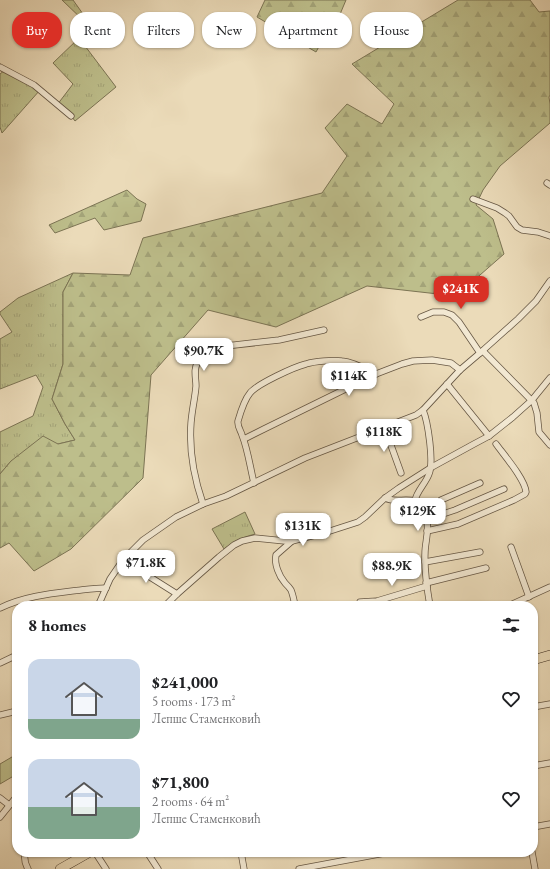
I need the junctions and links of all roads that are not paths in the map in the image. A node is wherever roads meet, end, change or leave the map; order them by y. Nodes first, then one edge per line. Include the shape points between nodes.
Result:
1 (0, 68) edge
2 (71, 116) dead end
3 (473, 199) dead end
4 (550, 236) edge
5 (550, 281) edge
6 (421, 317) dead end
7 (324, 330) dead end
8 (481, 352) junction
9 (460, 370) junction
10 (376, 374) junction
11 (550, 378) edge
12 (447, 384) junction
13 (532, 400) junction
14 (422, 410) junction
15 (384, 426) junction
16 (490, 436) junction
17 (244, 439) junction
18 (496, 444) dead end
19 (550, 446) edge
20 (432, 467) junction
21 (401, 473) dead end
22 (254, 483) junction
23 (480, 483) dead end
24 (504, 489) dead end
25 (385, 498) junction
26 (415, 501) junction
27 (202, 504) junction
28 (431, 516) junction
29 (427, 523) junction
30 (427, 531) junction
31 (292, 541) junction
32 (511, 547) dead end
33 (480, 552) dead end
34 (123, 560) junction
35 (425, 562) junction
36 (486, 568) dead end
37 (426, 584) junction
38 (550, 587) edge
39 (106, 588) junction
40 (177, 594) junction
41 (529, 597) junction
42 (18, 601) edge
43 (101, 601) edge
44 (171, 601) edge
45 (294, 601) edge
46 (368, 601) edge
47 (429, 601) edge
48 (520, 601) edge
49 (12, 603) edge
50 (0, 608) edge
51 (550, 655) edge
52 (12, 657) edge
53 (538, 659) edge
54 (0, 663) edge
55 (550, 704) edge
56 (538, 706) edge
57 (12, 712) edge
58 (0, 715) edge
59 (550, 763) edge
60 (538, 765) edge
61 (0, 798) edge
62 (12, 802) edge
63 (9, 805) junction
64 (0, 817) edge
65 (550, 824) edge
66 (538, 826) edge
67 (25, 857) edge
68 (81, 857) edge
69 (98, 857) edge
70 (150, 857) edge
71 (242, 857) edge
72 (363, 857) edge
73 (533, 857) edge
74 (28, 869) edge
75 (60, 869) edge
76 (106, 869) edge
77 (158, 869) edge
78 (244, 869) edge
79 (299, 869) edge
80 (535, 869) edge

1 - 2 street via 34,86
3 - 4 street via 505,213 522,230
5 - 8 street via 523,315
6 - 8 street via 433,312 452,315
7 - 27 street via 279,340 226,346 211,350 198,361 195,368 191,449
8 - 9 street
8 - 13 street
9 - 10 street via 451,363 420,360
9 - 12 street
10 - 17 street
10 - 17 street via 342,360 306,364 278,376 256,388 248,396 238,424
11 - 13 street
12 - 14 street
12 - 16 street
13 - 16 street
13 - 19 street via 536,407 539,432
14 - 15 street via 416,415
14 - 20 street via 428,427
15 - 21 street
15 - 22 street via 305,458
16 - 20 street
17 - 22 street
18 - 30 street via 525,486 525,494 458,524
20 - 25 street
20 - 26 street
22 - 27 street
23 - 28 street via 441,500 434,506
24 - 28 street via 455,510
25 - 26 street via 394,501
25 - 31 street via 358,522
26 - 29 street via 422,509
27 - 34 street via 143,540
28 - 29 street
29 - 30 street
30 - 35 street
31 - 40 street via 255,538 234,545
31 - 45 street via 275,558 280,576 290,588
32 - 41 street
33 - 35 street
34 - 39 street
34 - 40 street
35 - 37 street
36 - 37 street
37 - 46 street
37 - 47 street
38 - 41 street
39 - 42 street
39 - 43 street
40 - 44 street
41 - 48 street
49 - 50 street
51 - 53 main road
52 - 54 street
55 - 56 street
57 - 58 street
59 - 60 street
61 - 63 street
62 - 63 street
63 - 64 street
65 - 66 street
67 - 74 street
68 - 75 main road
69 - 76 street
70 - 77 street
71 - 78 street
72 - 79 street
73 - 80 street

